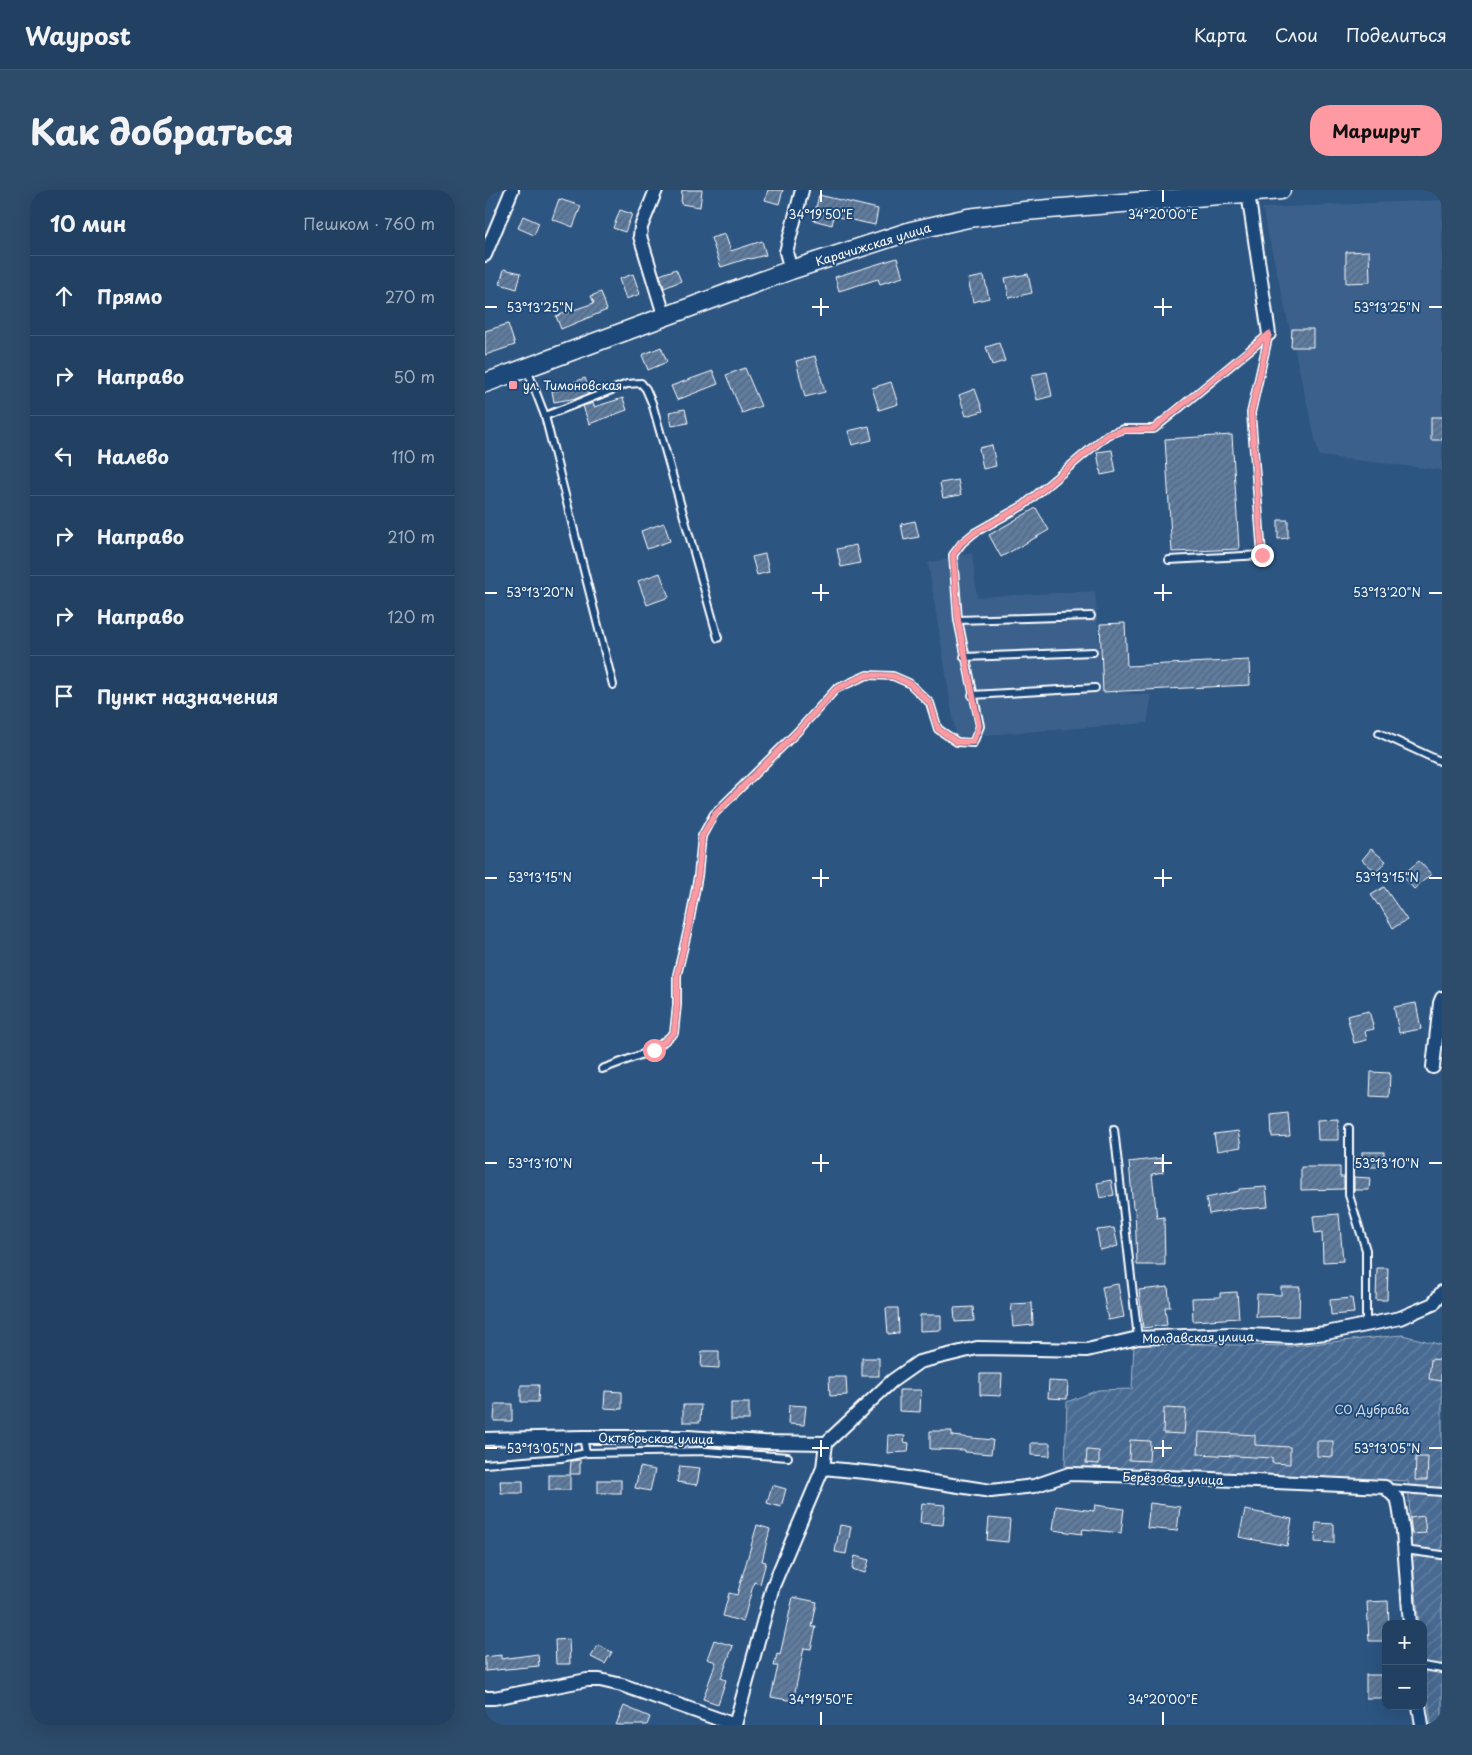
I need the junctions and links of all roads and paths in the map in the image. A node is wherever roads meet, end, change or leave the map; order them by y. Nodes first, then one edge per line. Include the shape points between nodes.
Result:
1 (512, 190) edge
2 (656, 190) edge
3 (802, 190) edge
4 (1281, 190) edge
5 (1248, 193) junction
6 (1204, 194) edge
7 (485, 255) edge
8 (791, 270) junction
9 (665, 318) junction
10 (1269, 334) junction
11 (527, 368) junction
12 (485, 383) edge
13 (545, 416) junction
14 (1169, 560) dead end
15 (1091, 616) dead end
16 (958, 620) junction
17 (718, 638) dead end
18 (1093, 652) dead end
19 (964, 657) junction
20 (613, 685) dead end
21 (1095, 688) dead end
22 (972, 696) junction
23 (1379, 733) dead end
24 (1442, 762) edge
25 (1442, 998) edge
26 (1433, 1067) dead end
27 (602, 1069) dead end
28 (1349, 1128) dead end
29 (1114, 1129) dead end
30 (1442, 1292) edge
31 (1438, 1305) edge
32 (1366, 1325) junction
33 (1138, 1338) junction
34 (583, 1437) junction
35 (485, 1438) edge
36 (826, 1443) junction
37 (586, 1453) junction
38 (788, 1457) dead end
39 (485, 1464) edge
40 (823, 1468) junction
41 (1385, 1487) junction
42 (1442, 1492) edge
43 (1404, 1550) junction
44 (1442, 1555) edge
45 (1410, 1620) edge
46 (1427, 1667) edge
47 (1442, 1670) edge
48 (485, 1698) edge
49 (1420, 1710) edge
50 (735, 1725) edge
51 (1422, 1725) edge

1 - 7 street
2 - 9 street via 640,236
3 - 8 street via 787,252
4 - 5 main road, Карачижская улица
5 - 6 main road, Карачижская улица
5 - 10 street
6 - 8 main road, Карачижская улица via 968,218 911,231
8 - 9 main road, Карачижская улица
9 - 11 main road, Карачижская улица
10 - 14 lane via 1251,413 1262,555
10 - 16 lane via 1153,429 1124,430 1107,435 1024,505 961,543 953,555
11 - 12 main road, Карачижская улица
11 - 13 lane
13 - 17 lane via 627,384 641,383 646,389
13 - 20 lane
15 - 16 lane
16 - 19 lane
18 - 19 lane
19 - 22 lane
21 - 22 lane
22 - 27 lane via 979,726 973,742 957,742 938,729 930,703 909,683 893,676 867,675 836,689 715,814 702,836 698,876 677,975 674,1033 654,1050
23 - 24 lane
25 - 26 street
28 - 32 lane via 1349,1195 1366,1250
29 - 33 lane
30 - 31 street, Молдавская улица
31 - 32 street, Молдавская улица
32 - 33 street, Молдавская улица via 1290,1338 1231,1334
33 - 36 street, Молдавская улица via 1087,1350 977,1348 919,1362 892,1381
34 - 35 street, Октябрьская улица
34 - 36 street, Октябрьская улица
34 - 37 lane
36 - 40 street
37 - 38 lane via 706,1451
37 - 39 lane
40 - 41 street, Берёзовая улица via 991,1491 1034,1486 1069,1474
40 - 50 street via 773,1586
41 - 42 lane
41 - 43 street via 1398,1500
43 - 44 lane
43 - 45 street
46 - 47 lane
48 - 50 street via 600,1680
49 - 51 street

